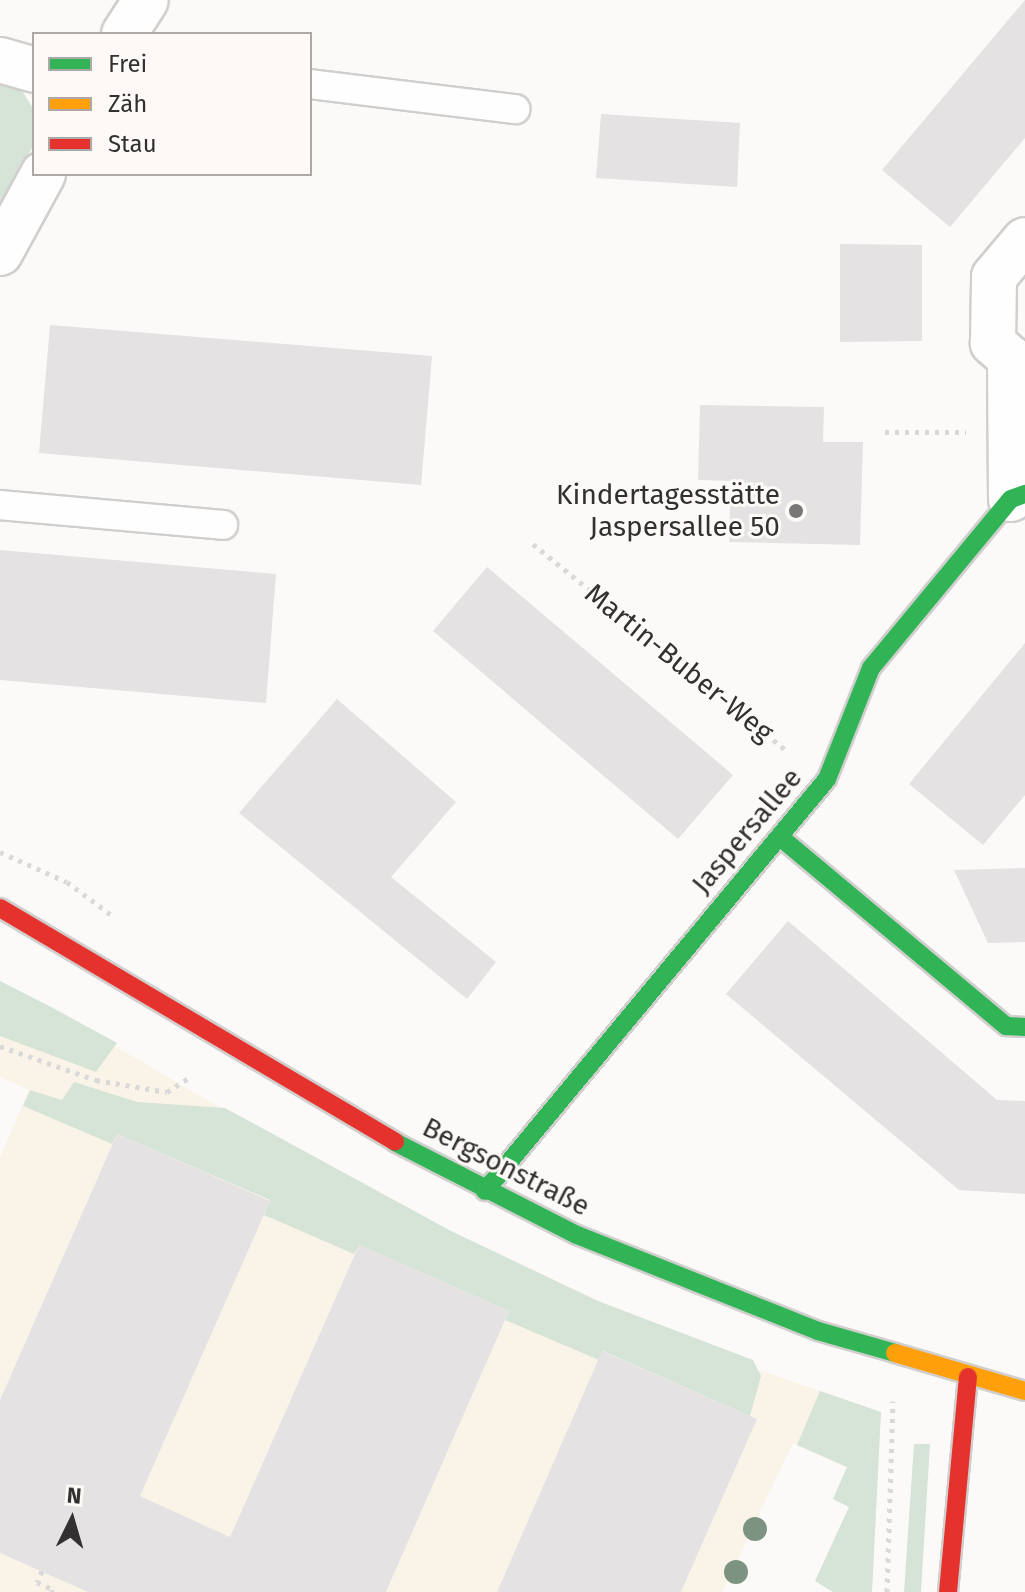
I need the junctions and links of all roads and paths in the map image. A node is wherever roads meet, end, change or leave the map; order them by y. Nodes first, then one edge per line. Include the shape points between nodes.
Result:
1 (146, 0) edge
2 (125, 32) edge
3 (0, 60) edge
4 (32, 69) edge
5 (312, 84) edge
6 (515, 109) dead end
7 (42, 176) edge
8 (1025, 240) edge
9 (0, 253) edge
10 (1017, 355) edge
11 (885, 432) dead end
12 (1011, 433) junction
13 (1018, 496) edge
14 (0, 505) edge
15 (223, 525) dead end
16 (533, 544) dead end
17 (827, 779) junction
18 (780, 837) junction
19 (0, 908) edge
20 (1025, 1027) edge
21 (0, 1046) edge
22 (197, 1073) dead end
23 (485, 1191) junction
24 (968, 1377) junction
25 (1025, 1391) edge
26 (893, 1397) dead end
27 (42, 1571) dead end
28 (51, 1590) edge
29 (59, 1592) edge
30 (887, 1592) edge
31 (948, 1592) edge

1 - 2 street
3 - 4 street
5 - 6 lane
7 - 9 street
8 - 10 street via 994,277 993,343
10 - 12 street
11 - 12 path
12 - 13 street
13 - 17 street, Jaspersallee via 871,668
14 - 15 lane
16 - 17 path, Martin-Buber-Weg
17 - 18 street, Jaspersallee
18 - 20 street via 1006,1026
18 - 23 street, Jaspersallee
19 - 23 street, Bergsonstraße
21 - 22 path via 96,1080 167,1092
23 - 24 street, Bergsonstraße via 750,1306
24 - 25 street, Bergsonstraße
24 - 31 street
26 - 30 path
27 - 28 path via 37,1582
28 - 29 path

